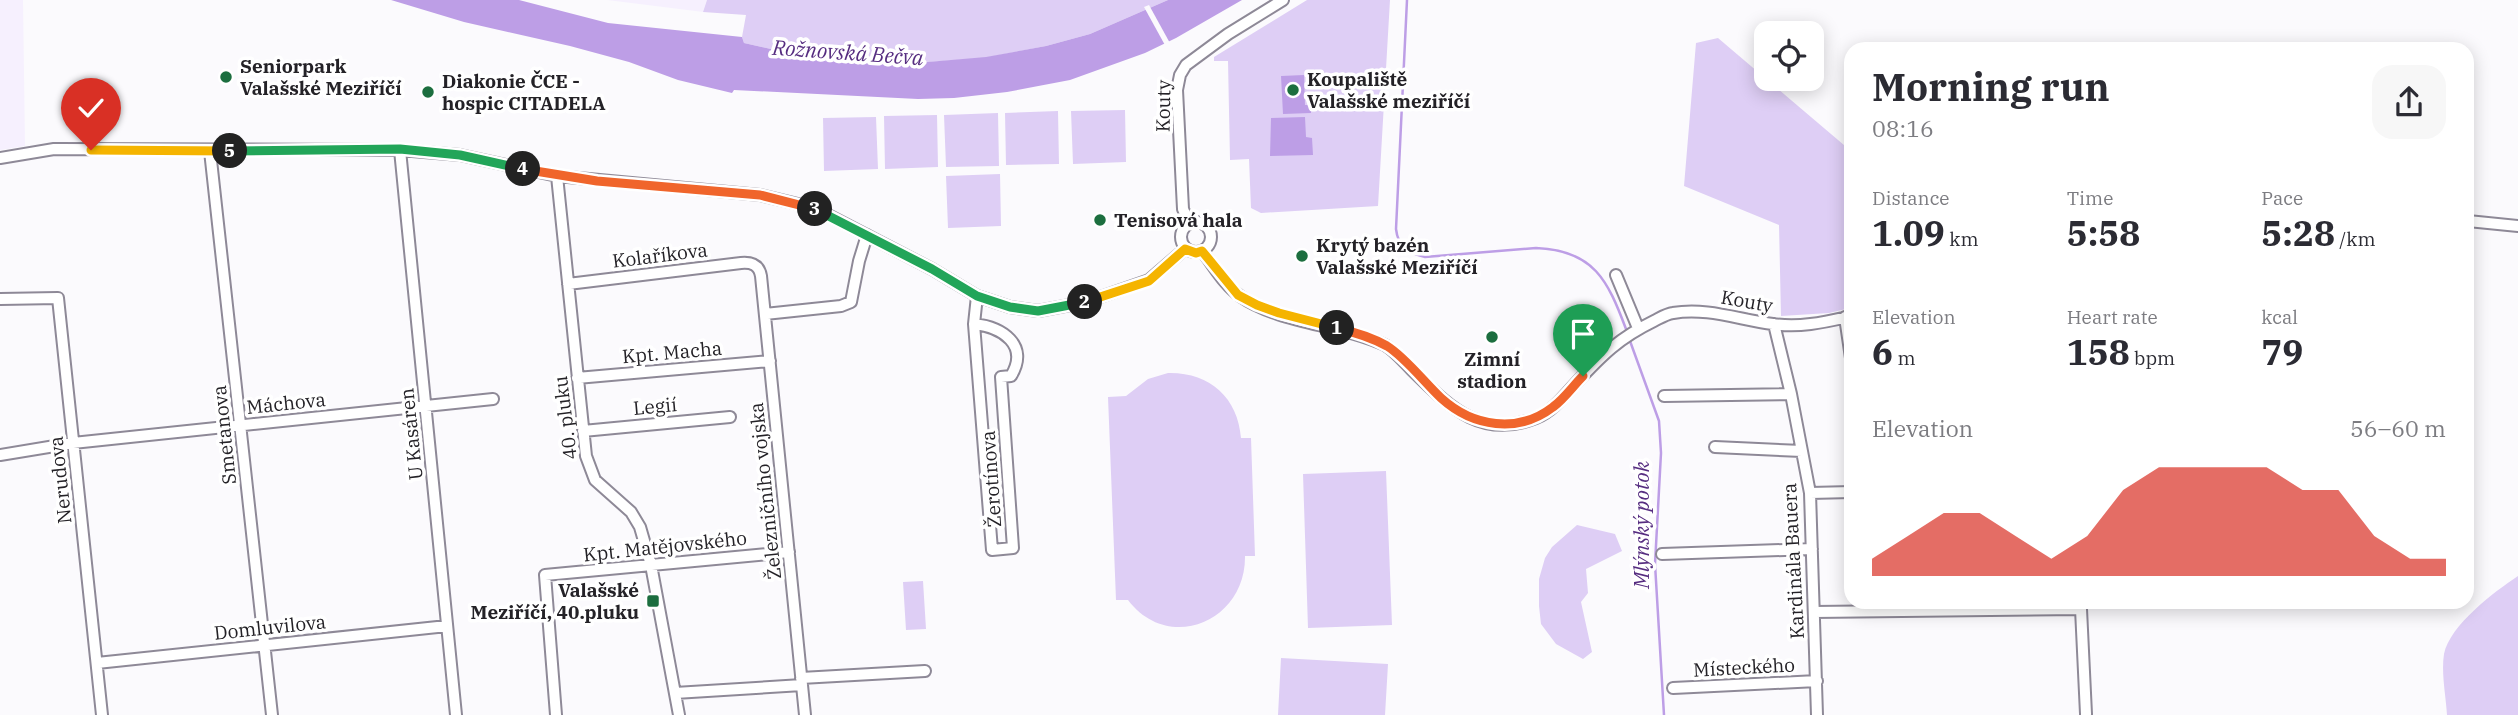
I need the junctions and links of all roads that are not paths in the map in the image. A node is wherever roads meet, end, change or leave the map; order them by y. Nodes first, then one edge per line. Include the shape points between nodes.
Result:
1 (1283, 0) edge
2 (400, 149) junction
3 (210, 151) junction
4 (0, 158) edge
5 (557, 176) junction
6 (2474, 222) edge
7 (1189, 223) junction
8 (2518, 226) edge
9 (867, 235) junction
10 (1185, 249) junction
11 (1202, 251) junction
12 (756, 265) joint
13 (1616, 275) dead end
14 (568, 284) junction
15 (977, 296) junction
16 (0, 299) edge
17 (765, 314) junction
18 (1844, 317) edge
19 (974, 324) junction
20 (1774, 324) junction
21 (1638, 328) junction
22 (770, 361) junction
23 (979, 373) junction
24 (1001, 377) junction
25 (578, 378) junction
26 (1791, 394) junction
27 (1664, 396) dead end
28 (494, 399) dead end
29 (425, 406) junction
30 (730, 417) dead end
31 (240, 425) junction
32 (583, 430) junction
33 (73, 443) junction
34 (1715, 447) dead end
35 (1802, 451) junction
36 (0, 455) edge
37 (1844, 492) edge
38 (1810, 493) junction
39 (1812, 549) junction
40 (789, 552) junction
41 (1662, 554) dead end
42 (651, 565) junction
43 (1814, 612) junction
44 (447, 626) junction
45 (264, 645) junction
46 (97, 663) junction
47 (925, 671) dead end
48 (802, 681) junction
49 (1817, 681) junction
50 (1673, 688) dead end
51 (676, 693) junction
52 (2085, 714) edge
53 (102, 715) edge
54 (272, 715) edge
55 (456, 715) edge
56 (556, 715) edge
57 (679, 715) edge
58 (805, 715) edge
59 (1817, 715) edge

1 - 7 street, Kouty via 1220,40 1186,65 1180,75 1183,196
2 - 3 street
2 - 5 street via 460,155
2 - 29 street, U Kasáren
3 - 4 street via 54,149
3 - 31 street, Smetanova
5 - 9 street via 771,197 806,206
5 - 14 street, 40. pluku
6 - 8 street
7 - 10 street, Kouty via 1180,238
7 - 11 street via 1201,223 1210,230 1210,242
9 - 15 street
9 - 17 street via 851,302
10 - 11 street
10 - 15 street via 1149,281 1086,302 1038,311
11 - 21 street, Kouty via 1238,295 1279,313 1358,333 1389,347 1443,400 1480,422 1522,423 1556,406 1607,349
12 - 14 street, Kolaříkova
12 - 17 street, Železničního vojska
13 - 21 street
14 - 25 street, 40. pluku
15 - 19 street, Žerotínova
16 - 33 street, Nerudova via 58,299
17 - 22 street, Železničního vojska
18 - 20 street, Kouty via 1818,324
19 - 23 street, Žerotínova
19 - 24 street via 990,326 1017,349 1018,364 1011,376
20 - 21 street, Kouty via 1684,312 1670,313
20 - 26 street, Kardinála Bauera
22 - 25 street, Kpt. Macha
22 - 40 street, Železničního vojska
23 - 24 street
23 - 24 street, Žerotínova via 992,550 1013,548
25 - 32 street, 40. pluku
26 - 27 street
26 - 35 street, Kardinála Bauera
28 - 29 street, Máchova
29 - 31 street, Máchova
29 - 44 street, U Kasáren
30 - 32 street, Legií
31 - 33 street, Máchova
31 - 45 street, Smetanova
32 - 42 street, 40. pluku via 592,474 636,520
33 - 36 street, Máchova
33 - 46 street, Nerudova
34 - 35 street
35 - 38 street, Kardinála Bauera
37 - 38 street
38 - 39 street, Kardinála Bauera
39 - 41 street
39 - 43 street, Kardinála Bauera
40 - 42 street, Kpt. Matějovského
40 - 48 street, Železničního vojska
42 - 51 street, 40. pluku
42 - 56 street, Kpt. Matějovského via 545,575
43 - 49 street, Kardinála Bauera
43 - 52 street via 2081,609
44 - 45 street, Domluvilova
44 - 55 street, U Kasáren
45 - 46 street, Domluvilova
45 - 54 street, Smetanova
46 - 53 street, Nerudova
47 - 48 street
48 - 51 street
48 - 58 street, Železničního vojska
49 - 50 street, Místeckého
49 - 59 street, Kardinála Bauera
51 - 57 street, 40. pluku

